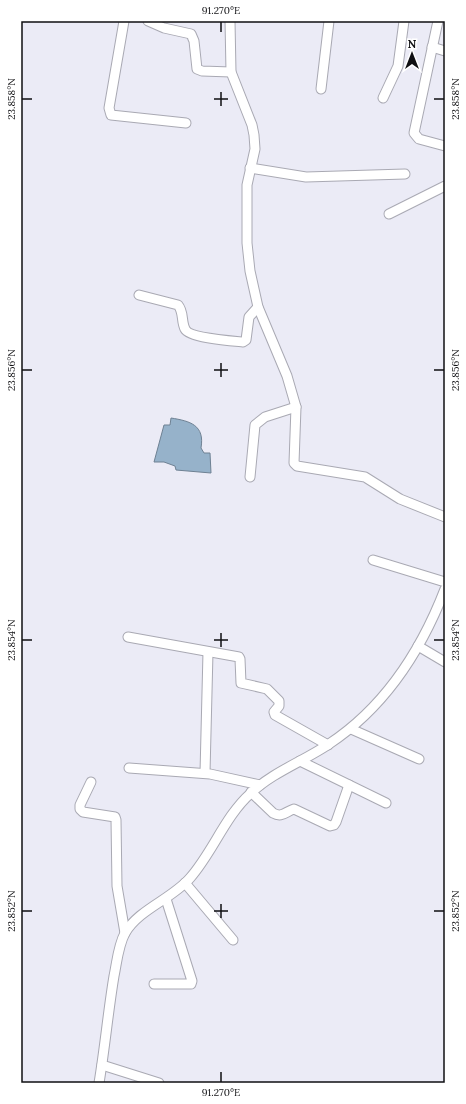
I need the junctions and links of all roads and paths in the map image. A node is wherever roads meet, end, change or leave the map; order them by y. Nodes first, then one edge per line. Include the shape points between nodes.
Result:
1 (124, 21) edge
2 (148, 21) edge
3 (230, 21) edge
4 (328, 21) edge
5 (404, 21) edge
6 (438, 21) edge
7 (432, 47) junction
8 (445, 51) edge
9 (231, 72) junction
10 (321, 89) dead end
11 (383, 98) dead end
12 (186, 123) dead end
13 (445, 146) edge
14 (250, 168) junction
15 (405, 174) dead end
16 (445, 186) edge
17 (389, 214) dead end
18 (139, 295) dead end
19 (258, 307) junction
20 (296, 407) junction
21 (250, 477) dead end
22 (445, 516) edge
23 (373, 560) dead end
24 (445, 582) edge
25 (445, 589) edge
26 (128, 637) dead end
27 (418, 646) junction
28 (208, 652) junction
29 (445, 662) edge
30 (351, 729) junction
31 (328, 745) junction
32 (419, 759) dead end
33 (300, 761) junction
34 (129, 768) dead end
35 (205, 773) junction
36 (91, 782) dead end
37 (260, 785) junction
38 (349, 785) junction
39 (251, 792) junction
40 (386, 803) dead end
41 (185, 883) junction
42 (166, 899) junction
43 (125, 933) junction
44 (233, 940) dead end
45 (154, 984) dead end
46 (102, 1064) junction
47 (99, 1083) edge
48 (159, 1083) edge

1 - 12 street via 109,112 115,117
2 - 9 street via 164,28 191,34 197,69
3 - 9 street
4 - 10 street
5 - 11 street via 398,66
6 - 7 street
7 - 8 street
7 - 13 street via 414,133 419,139
9 - 14 street via 252,125 255,149
14 - 15 street via 306,177
14 - 19 street via 247,185 247,243
16 - 17 street
18 - 19 street via 178,305 185,328 191,334 243,342 246,340 249,317
19 - 20 street via 287,376
20 - 21 street via 265,417 255,425
20 - 22 street via 294,462 297,466 365,477 400,499
23 - 24 street
25 - 27 street
26 - 28 street
27 - 29 street
27 - 30 street via 380,701
28 - 31 street via 239,657 241,683 267,689 279,701 275,716
28 - 35 street
30 - 31 street
30 - 32 street
31 - 33 street
33 - 37 street
33 - 38 street
34 - 35 street
35 - 37 street
36 - 43 street via 80,810 115,817 117,886
37 - 39 street
38 - 39 street via 336,822 330,826 294,809 284,815 277,815
38 - 40 street
39 - 41 street via 237,807 204,860
41 - 42 street
41 - 44 street
42 - 43 street via 140,917
42 - 45 street via 192,980 191,984 185,985
43 - 46 street via 119,947 108,1008
46 - 47 street
46 - 48 street

